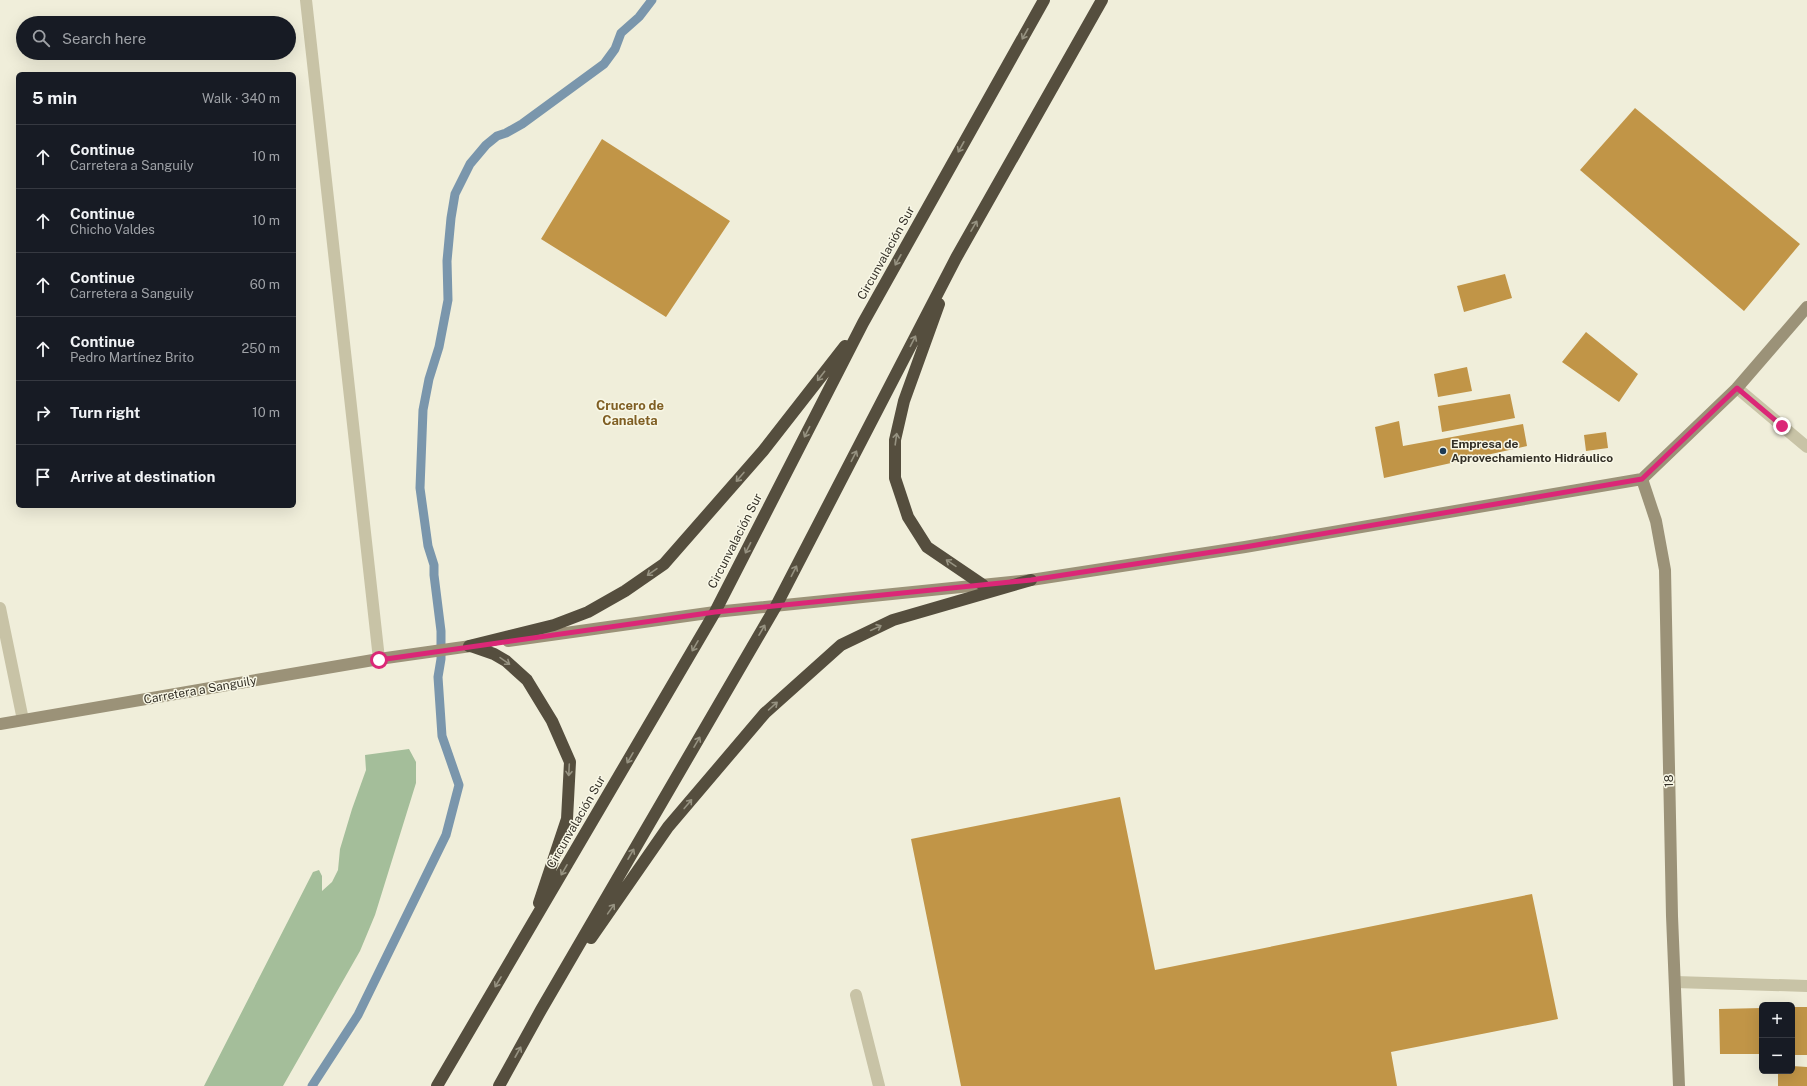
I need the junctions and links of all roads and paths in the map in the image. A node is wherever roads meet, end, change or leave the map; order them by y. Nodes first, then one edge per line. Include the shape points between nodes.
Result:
1 (306, 0) edge
2 (1044, 0) edge
3 (1102, 0) edge
4 (956, 258) junction
5 (1807, 307) edge
6 (863, 323) junction
7 (1737, 388) junction
8 (1807, 447) edge
9 (1642, 479) junction
10 (1031, 580) junction
11 (983, 585) junction
12 (776, 606) junction
13 (0, 608) edge
14 (715, 612) junction
15 (466, 647) junction
16 (379, 660) junction
17 (23, 720) junction
18 (0, 724) edge
19 (531, 927) junction
20 (1675, 982) junction
21 (1807, 986) edge
22 (856, 995) dead end
23 (541, 1010) junction
24 (437, 1086) edge
25 (499, 1086) edge
26 (879, 1086) edge
27 (1679, 1086) edge

1 - 16 street
2 -> 6 highway, Circunvalación Sur
4 -> 3 highway
11 -> 4 highway via 927,546 908,516 895,478 896,440 904,401
12 -> 4 highway
5 - 7 street
6 -> 14 highway, Circunvalación Sur
6 -> 15 highway via 763,451 664,564 625,591 588,612 554,625
7 - 8 street
7 - 9 street
9 - 10 street via 1245,547
9 - 20 street, 18 via 1656,521 1664,570
10 - 11 street
23 -> 10 highway via 668,827 765,713 841,645 893,620
11 - 12 street
12 - 14 street
23 -> 12 highway
13 - 17 street
14 - 15 street
14 -> 19 highway, Circunvalación Sur
15 - 16 street, Carretera a Sanguily
15 -> 19 highway via 494,654 527,680 552,721 570,762 567,819
16 - 17 street, Carretera a Sanguily
17 - 18 street, Carretera a Sanguily
19 -> 24 highway, Circunvalación Sur
20 - 21 street
20 - 27 street, 18
22 - 26 street
25 -> 23 highway

